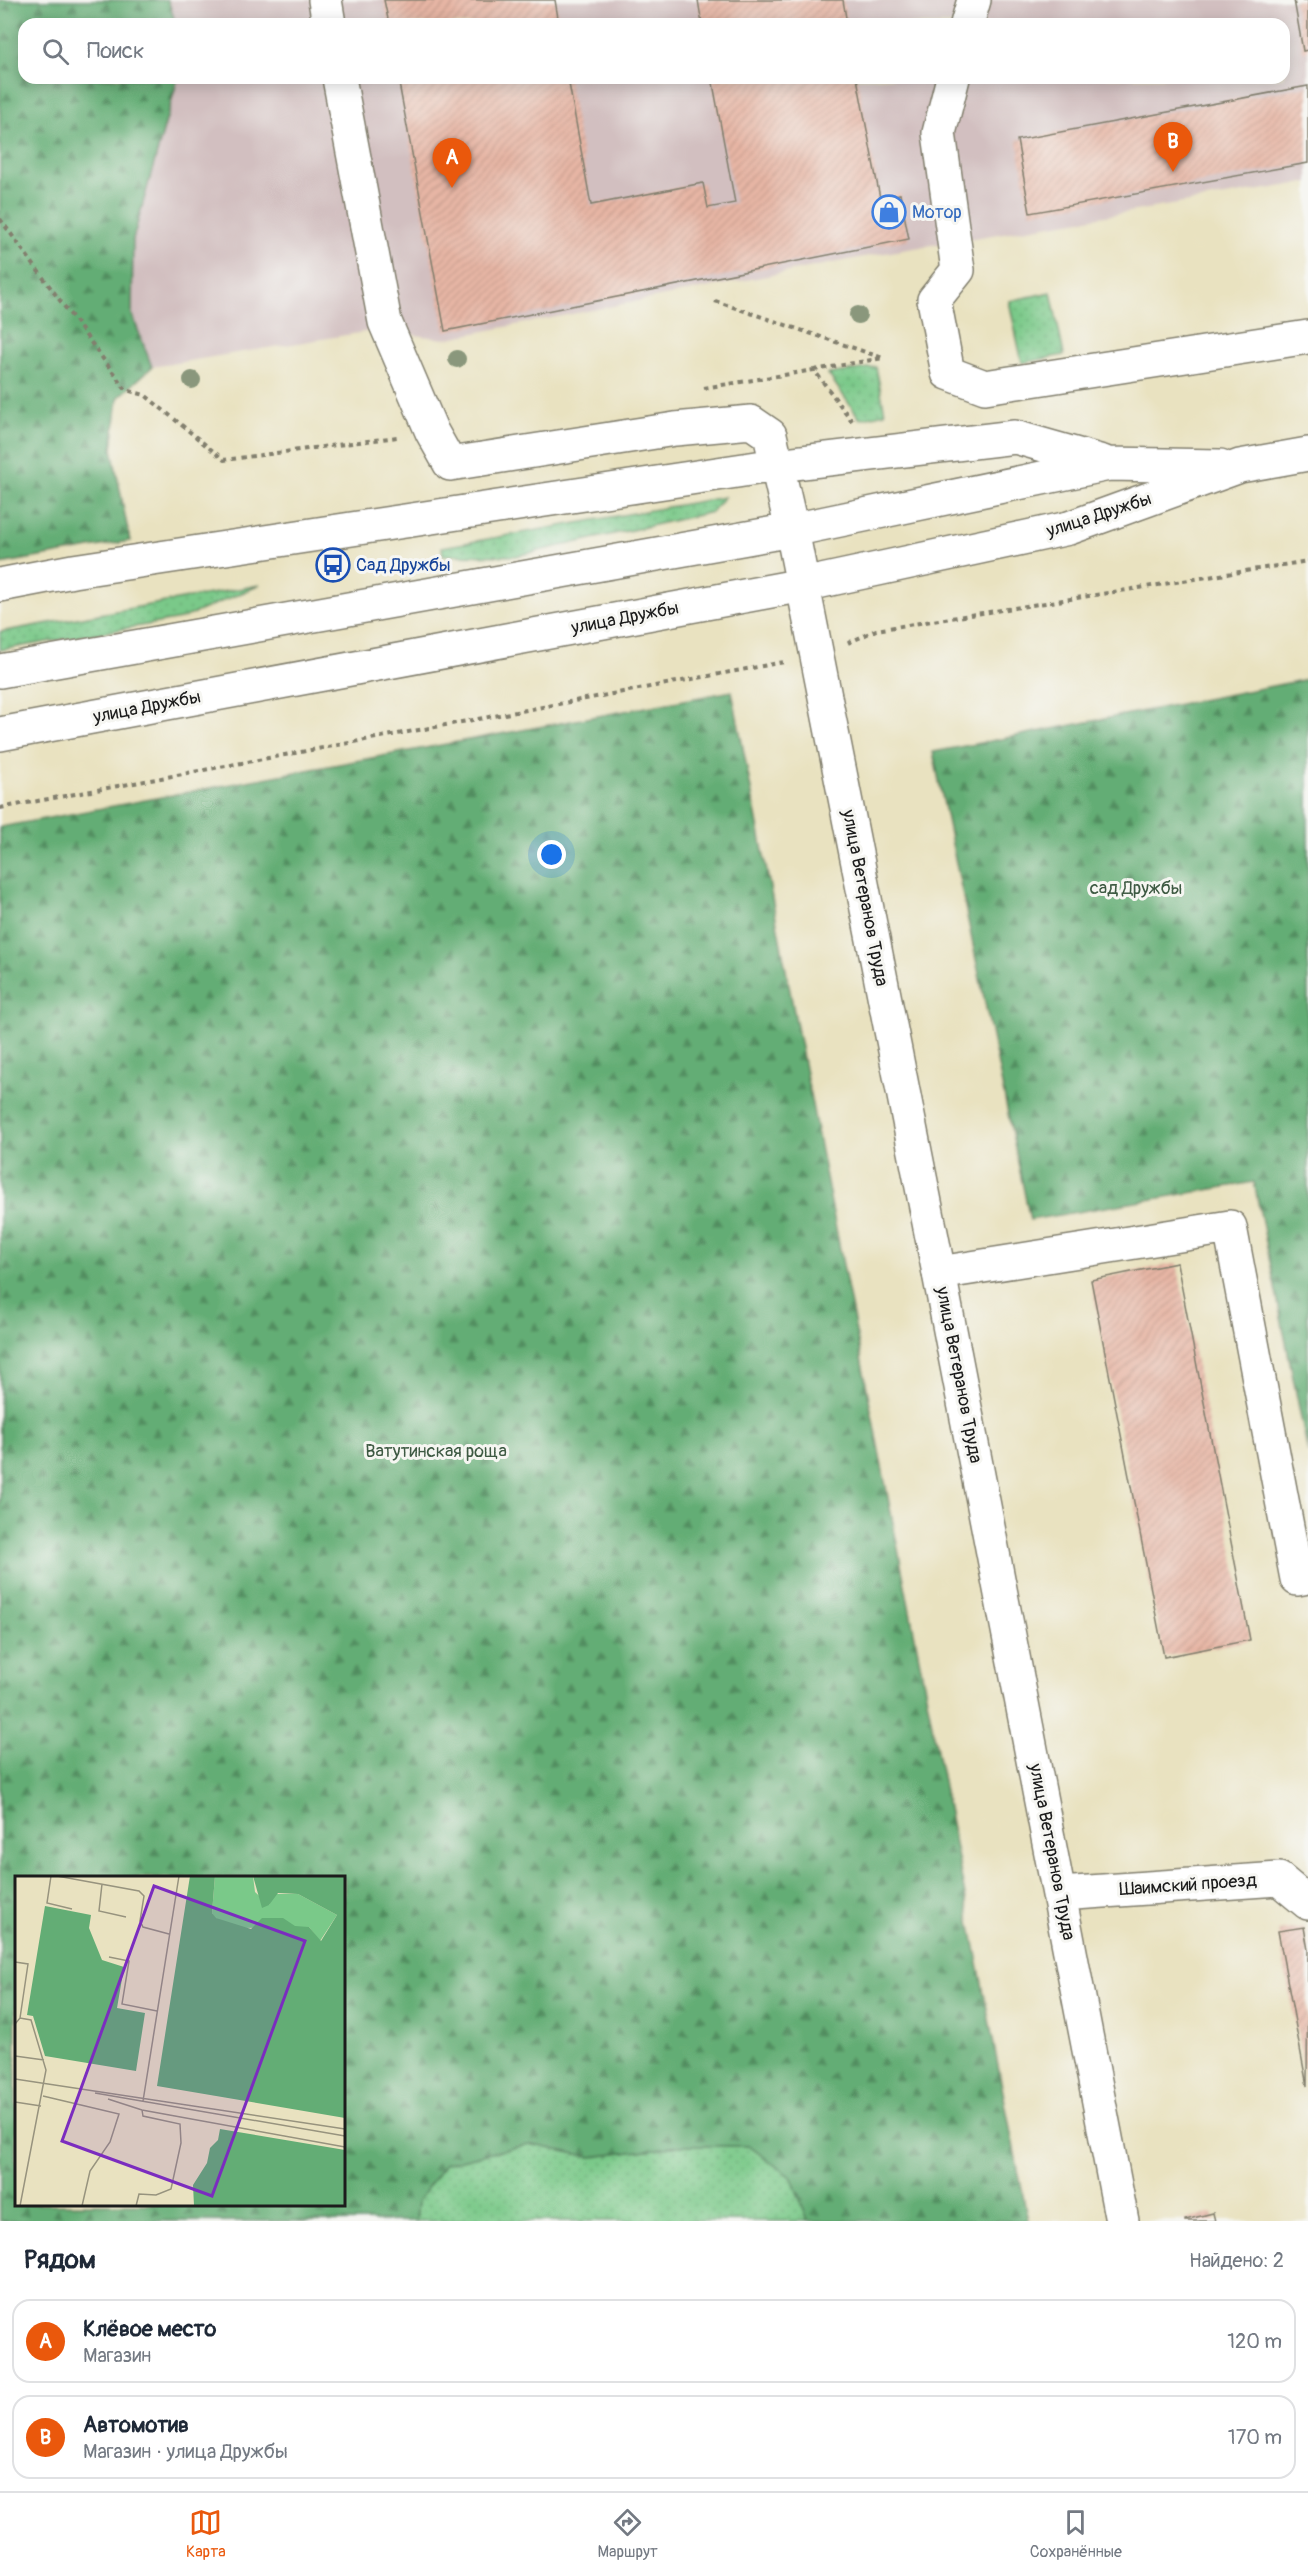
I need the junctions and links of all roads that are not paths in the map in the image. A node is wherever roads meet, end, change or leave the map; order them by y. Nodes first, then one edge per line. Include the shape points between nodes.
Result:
1 (325, 0) edge
2 (974, 0) edge
3 (328, 18) edge
4 (969, 18) edge
5 (340, 84) edge
6 (951, 84) edge
7 (1308, 337) edge
8 (1308, 454) edge
9 (1109, 464) junction
10 (777, 465) junction
11 (1240, 466) junction
12 (792, 530) junction
13 (0, 585) edge
14 (803, 585) junction
15 (0, 671) edge
16 (0, 734) edge
17 (939, 1273) junction
18 (1308, 1577) edge
19 (1060, 1894) junction
20 (1308, 1903) edge
21 (1122, 2221) edge

1 - 3 main road
2 - 4 main road
5 - 10 main road, улица Ветеранов Труда via 385,322 432,432 450,464 675,429 751,422 770,435
6 - 7 main road via 939,133 958,270 934,300 948,373 985,387
8 - 11 main road, улица Дружбы
9 - 10 main road via 1015,437
9 - 11 main road, улица Дружбы
9 - 12 main road, улица Дружбы
10 - 12 main road, улица Ветеранов Труда
10 - 13 main road
11 - 14 main road, улица Дружбы via 1069,528
12 - 14 main road, улица Ветеранов Труда
12 - 15 main road, улица Дружбы
14 - 16 main road, улица Дружбы
14 - 17 main road, улица Ветеранов Труда
17 - 18 main road via 1230,1227 1297,1579
17 - 19 main road, улица Ветеранов Труда
19 - 20 main road, Шаимский проезд via 1279,1879
19 - 21 main road, улица Ветеранов Труда

